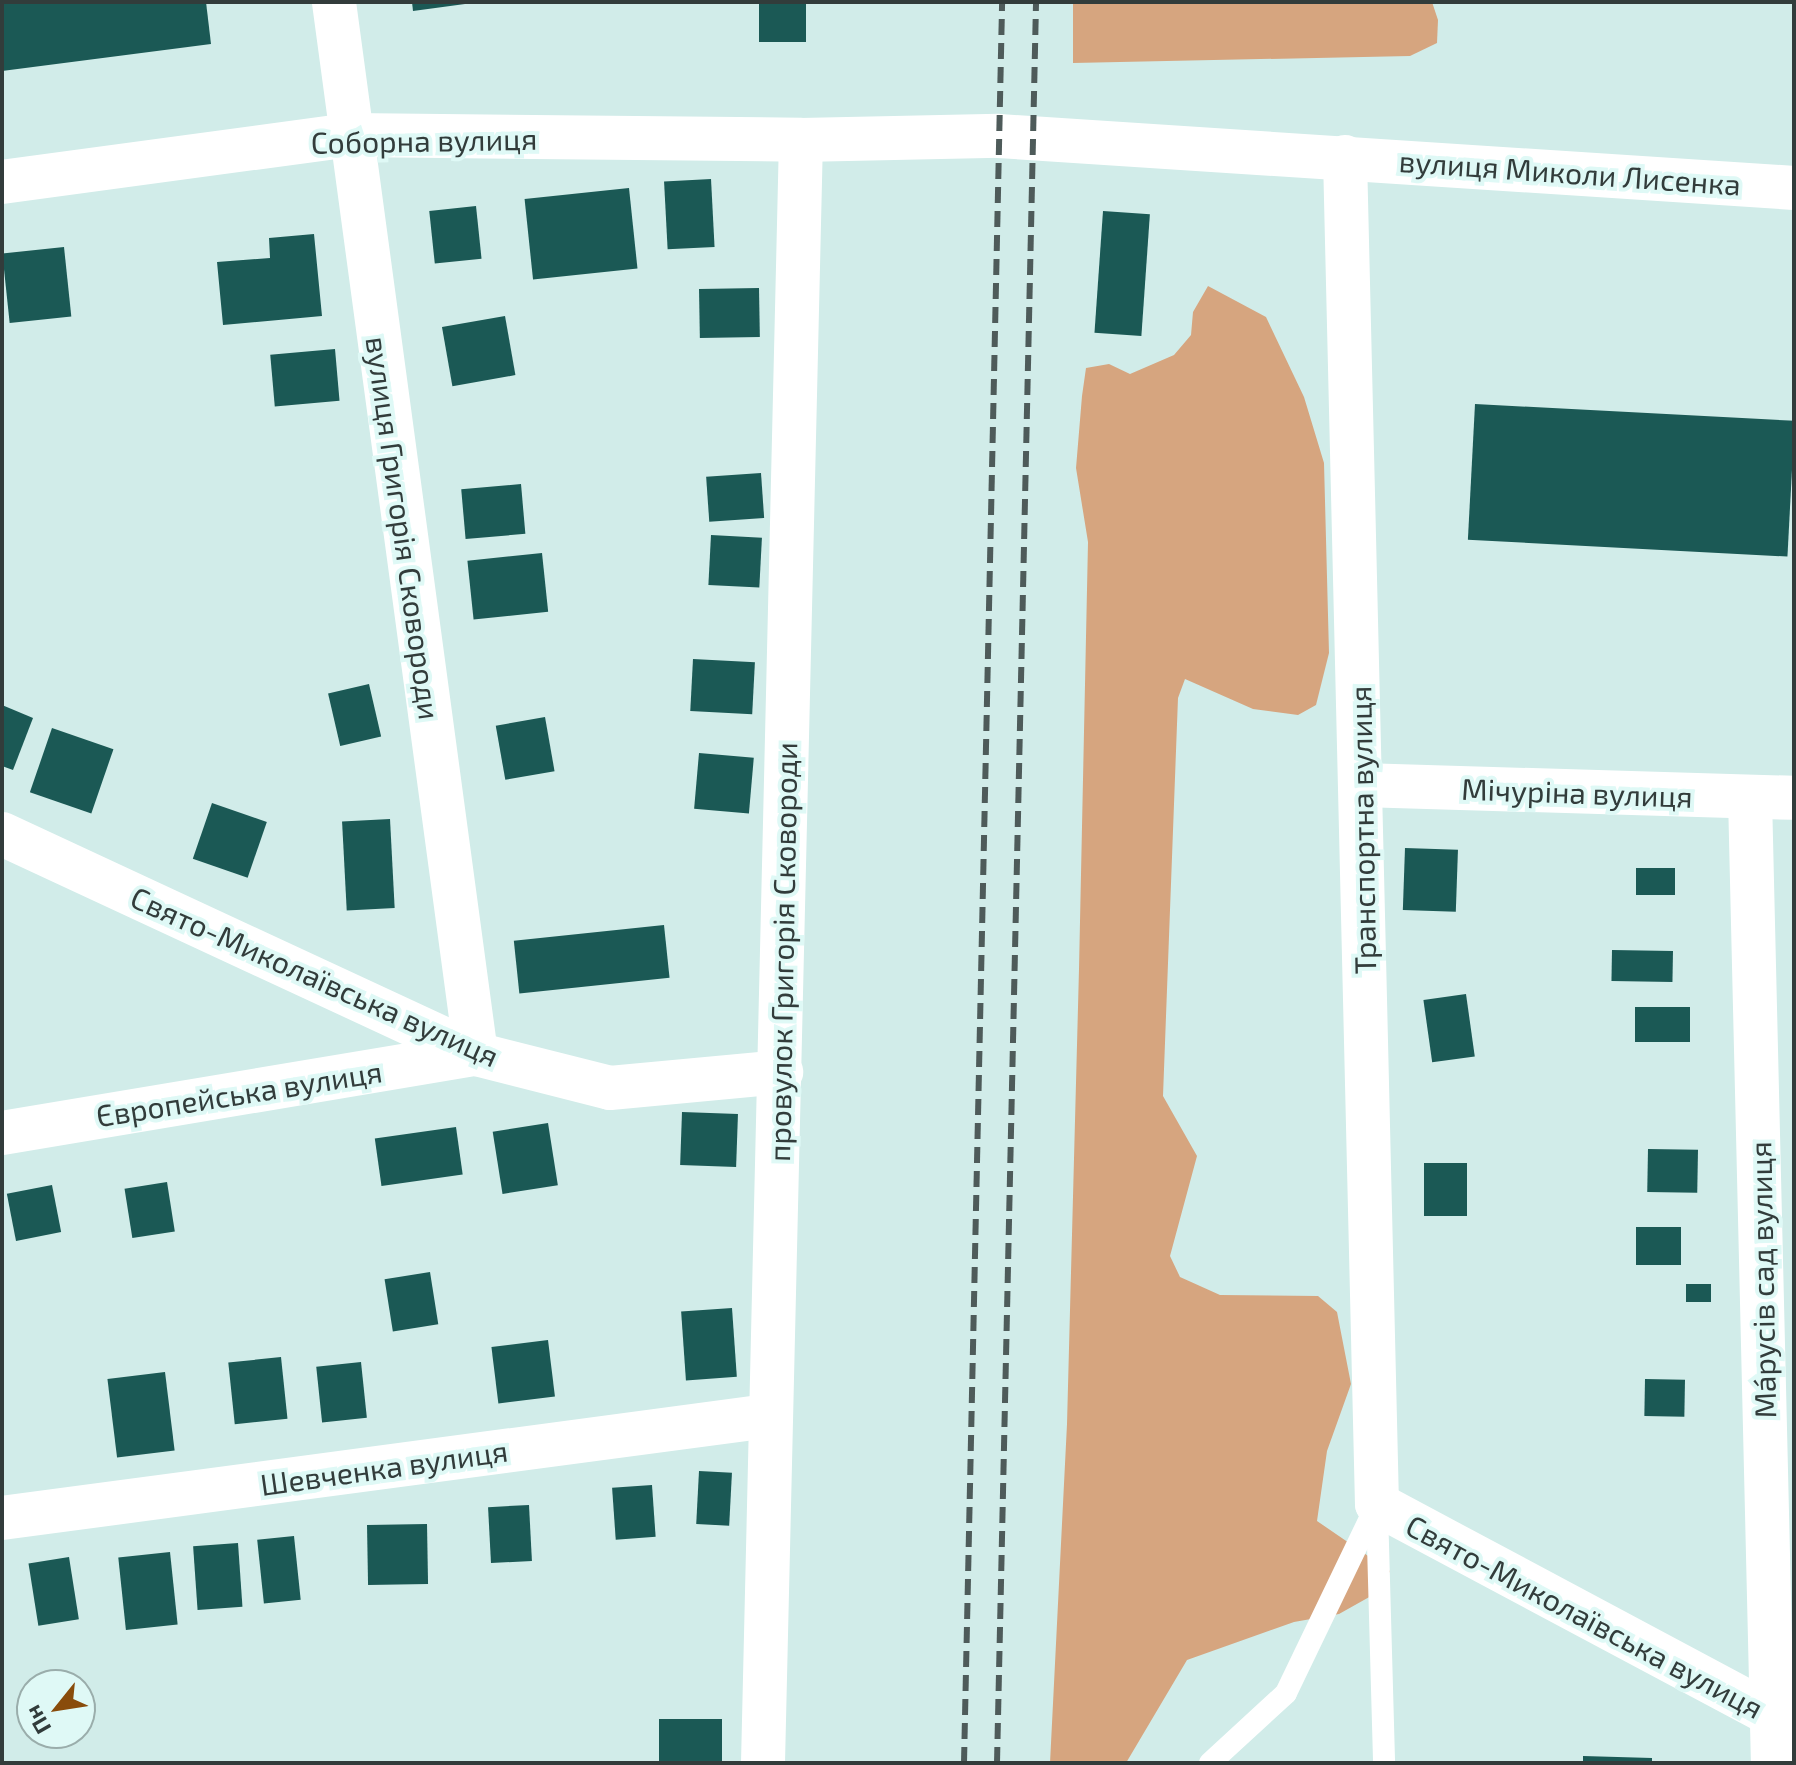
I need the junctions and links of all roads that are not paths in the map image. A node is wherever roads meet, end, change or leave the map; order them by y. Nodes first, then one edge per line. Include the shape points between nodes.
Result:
1 (334, 2) edge
2 (351, 135) junction
3 (801, 140) junction
4 (1345, 157) junction
5 (2, 182) edge
6 (1794, 188) edge
7 (1361, 785) junction
8 (1750, 797) junction
9 (1794, 798) edge
10 (2, 834) edge
11 (476, 1054) junction
12 (781, 1072) junction
13 (2, 1133) edge
14 (767, 1416) junction
15 (1377, 1504) junction
16 (2, 1518) edge
17 (1784, 1722) edge
18 (763, 1763) edge
19 (1210, 1763) edge
20 (1384, 1763) edge
21 (1773, 1763) edge

1 - 2 street, вулиця Григорія Сковороди
2 - 3 street, Соборна вулиця
2 - 5 street, Соборна вулиця
2 - 11 street, вулиця Григорія Сковороди
3 - 4 street, Соборна вулиця via 999,136
3 - 12 street, провулок Григорія Сковороди
4 - 6 street, вулиця Миколи Лисенка
4 - 7 street, Транспортна вулиця
7 - 8 street, Мічуріна вулиця
7 - 15 street, Транспортна вулиця
8 - 9 street, Мічуріна вулиця
8 - 17 street, Мáрусів сад вулиця
10 - 11 street, Свято-Миколаївська вулиця
11 - 12 street, Свято-Миколаївська вулиця via 610,1088
11 - 13 street, Європейська вулиця
12 - 14 street, провулок Григорія Сковороди
14 - 16 street, Шевченка вулиця
14 - 18 street, провулок Григорія Сковороди
15 - 17 street, Свято-Миколаївська вулиця
15 - 19 lane via 1286,1693
15 - 20 lane
17 - 21 street, Мáрусів сад вулиця

